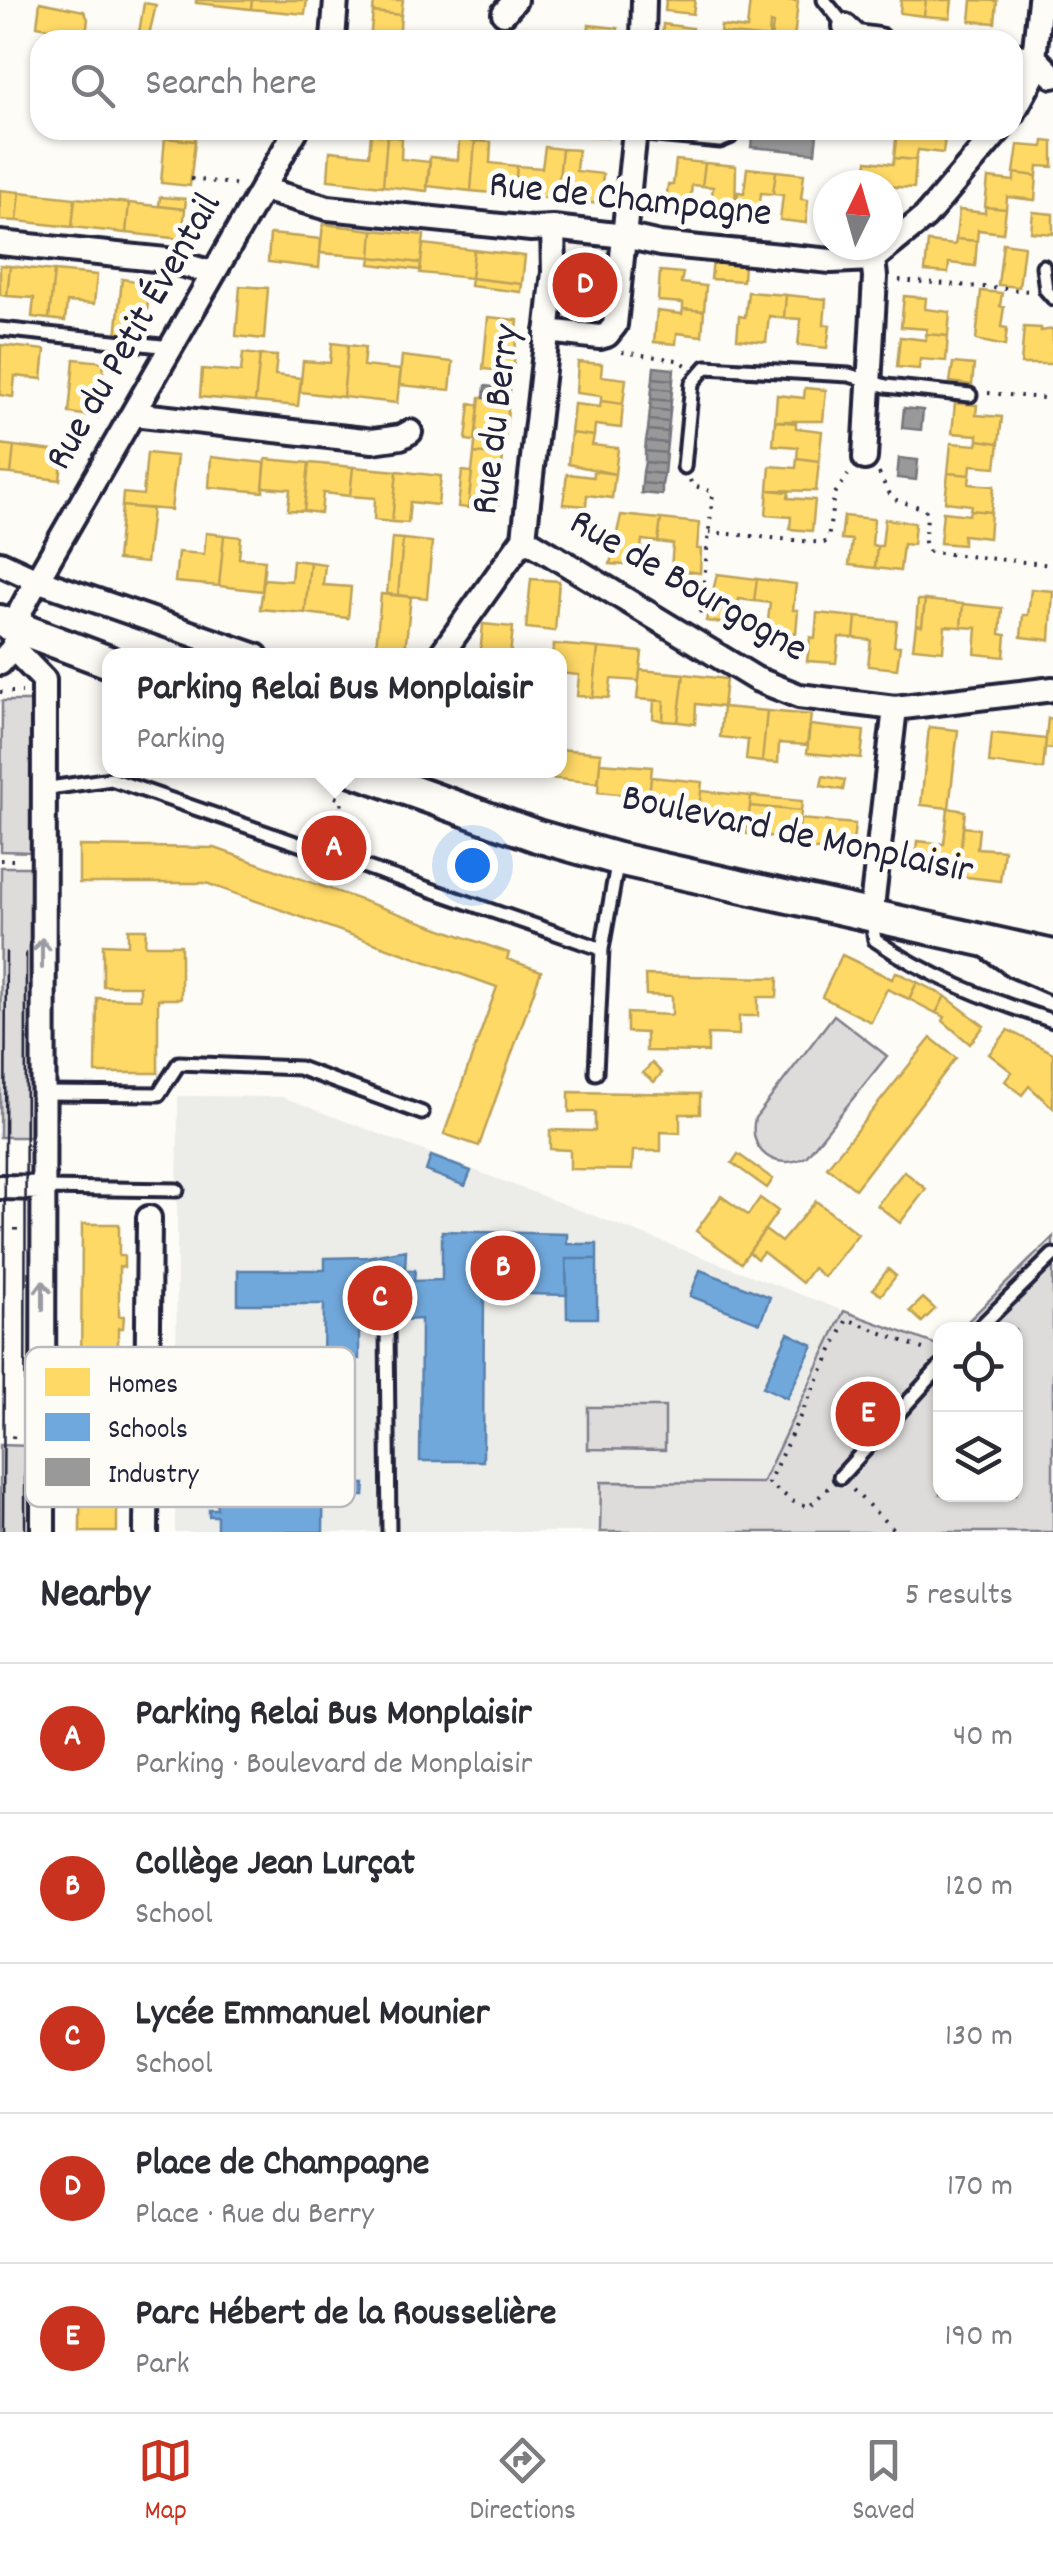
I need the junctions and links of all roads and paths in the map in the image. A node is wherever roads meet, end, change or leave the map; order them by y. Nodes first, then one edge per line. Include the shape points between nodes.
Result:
1 (336, 0) edge
2 (631, 0) edge
3 (824, 0) edge
4 (1040, 0) edge
5 (644, 1) edge
6 (846, 26) joint
7 (334, 30) edge
8 (643, 30) edge
9 (850, 30) edge
10 (1024, 57) edge
11 (1053, 76) edge
12 (1023, 98) edge
13 (288, 140) edge
14 (634, 140) edge
15 (989, 140) edge
16 (191, 179) dead end
17 (253, 187) junction
18 (553, 228) junction
19 (903, 234) edge
20 (625, 236) junction
21 (0, 242) edge
22 (586, 249) dead end
23 (813, 259) edge
24 (873, 260) edge
25 (1043, 266) dead end
26 (214, 274) junction
27 (894, 280) dead end
28 (1050, 294) edge
29 (581, 306) dead end
30 (0, 329) edge
31 (547, 331) junction
32 (171, 347) junction
33 (618, 351) dead end
34 (700, 371) junction
35 (869, 380) junction
36 (970, 395) joint
37 (1053, 399) edge
38 (132, 414) junction
39 (410, 432) dead end
40 (865, 458) dead end
41 (684, 467) joint
42 (840, 488) dead end
43 (887, 494) dead end
44 (709, 532) junction
45 (524, 538) junction
46 (0, 564) edge
47 (1053, 565) edge
48 (37, 580) junction
49 (698, 627) dead end
50 (6, 640) edge
51 (233, 648) edge
52 (446, 648) edge
53 (102, 661) edge
54 (102, 679) edge
55 (1053, 689) edge
56 (0, 692) edge
57 (36, 692) dead end
58 (895, 708) junction
59 (382, 778) edge
60 (433, 778) edge
61 (43, 789) junction
62 (335, 797) dead end
63 (342, 810) dead end
64 (618, 859) junction
65 (0, 860) edge
66 (34, 860) dead end
67 (872, 906) junction
68 (974, 936) junction
69 (1053, 937) edge
70 (602, 948) junction
71 (1053, 956) edge
72 (1053, 982) edge
73 (1053, 1021) edge
74 (596, 1073) dead end
75 (42, 1093) junction
76 (422, 1114) dead end
77 (0, 1187) edge
78 (43, 1188) junction
79 (177, 1190) dead end
80 (148, 1218) dead end
81 (16, 1228) dead end
82 (16, 1236) dead end
83 (1053, 1255) edge
84 (984, 1322) edge
85 (388, 1330) dead end
86 (43, 1347) edge
87 (147, 1347) edge
88 (933, 1353) edge
89 (933, 1375) edge
90 (14, 1428) dead end
91 (14, 1438) dead end
92 (840, 1477) junction
93 (146, 1507) edge
94 (146, 1532) edge
95 (389, 1532) edge
96 (896, 1532) edge

1 - 7 street
2 - 5 street
3 - 6 lane
4 - 10 street
5 - 8 street
6 - 9 street
10 - 11 street
10 - 12 street
13 - 17 street, Rue du Petit Éventail
14 - 20 street
15 - 19 street
16 - 17 path
17 - 18 street, Rue de Champagne via 328,208
17 - 26 street, Rue du Petit Éventail
18 - 20 street, Rue de Champagne
18 - 31 street, Rue du Berry
20 - 23 street, Rue de Champagne
20 - 31 street via 612,331 600,337
21 - 26 street via 166,260
22 - 29 path
24 - 35 street
25 - 28 lane
26 - 32 street, Rue du Petit Éventail
27 - 28 path
30 - 32 lane
31 - 45 street, Rue du Berry
32 - 38 street, Rue du Petit Éventail
33 - 34 path via 677,360
34 - 35 lane via 714,366
34 - 41 lane via 692,382
35 - 36 lane
35 - 40 street
36 - 37 path
38 - 39 street via 373,441
38 - 48 street, Rue du Petit Éventail
41 - 44 path via 692,485 713,492
42 - 44 path via 824,543
43 - 47 path via 925,509 930,552
44 - 49 path
45 - 52 street, Rue du Berry
45 - 58 street, Rue de Bourgogne via 777,688 822,702
46 - 48 street
48 - 50 street, Rue du Petit Éventail
48 - 51 street
50 - 53 main road
50 - 54 main road
50 - 61 street via 44,680
55 - 58 street, Rue de Bourgogne
56 - 57 path
58 - 67 street
59 - 64 main road, Boulevard de Monplaisir
60 - 67 main road, Boulevard de Monplaisir via 568,826
61 - 70 lane via 111,779
75 -> 61 street
62 - 63 path
64 - 67 main road, Boulevard de Monplaisir
64 - 70 lane
65 - 66 path
67 - 68 main road, Boulevard de Monplaisir
67 - 69 main road, Boulevard de Monplaisir
67 - 73 lane via 875,940 899,956 982,997
68 - 71 main road, Boulevard de Monplaisir
68 - 72 street, Boulevard de Monplaisir
70 - 74 lane
75 - 76 lane via 149,1100 179,1063 299,1068
75 - 78 street
77 - 78 street
78 - 79 lane
86 -> 78 street
80 - 87 street
81 - 82 path
83 - 84 lane
85 - 95 lane
88 - 92 path via 848,1319 768,1482 809,1507
89 - 92 lane
90 - 91 path
92 - 96 path
93 - 94 street

